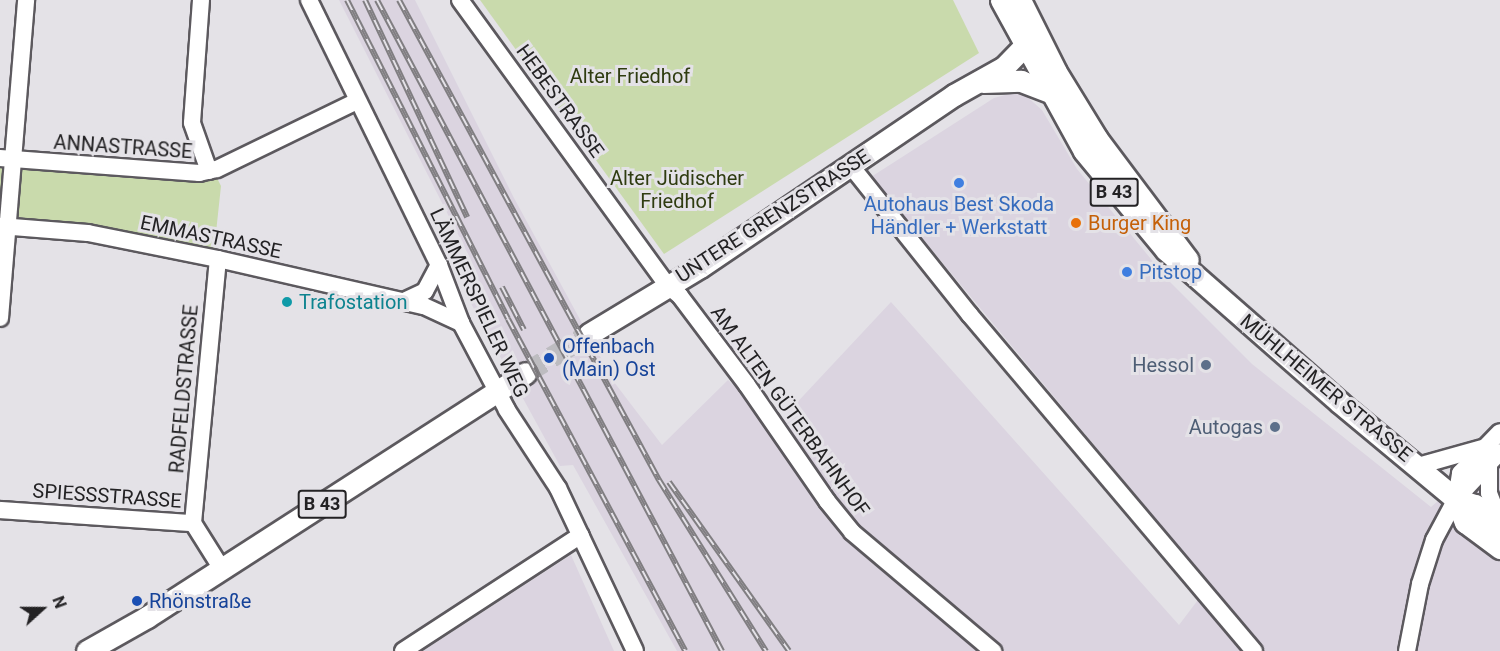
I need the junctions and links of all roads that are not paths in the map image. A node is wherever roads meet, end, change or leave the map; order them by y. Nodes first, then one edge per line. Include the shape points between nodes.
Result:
1 (26, 0) edge
2 (201, 0) edge
3 (309, 0) edge
4 (460, 0) edge
5 (1000, 0) edge
6 (1020, 0) edge
7 (1032, 42) junction
8 (979, 83) junction
9 (1049, 92) junction
10 (954, 95) junction
11 (357, 101) junction
12 (7, 159) edge
13 (851, 166) junction
14 (209, 171) junction
15 (4, 226) edge
16 (218, 259) junction
17 (440, 265) junction
18 (1198, 276) junction
19 (667, 285) junction
20 (404, 301) junction
21 (0, 318) edge
22 (461, 323) junction
23 (589, 334) tunnel mouth
24 (525, 373) tunnel mouth
25 (497, 391) junction
26 (1500, 432) edge
27 (1483, 447) junction
28 (1495, 459) edge
29 (1418, 466) junction
30 (1456, 499) junction
31 (0, 510) edge
32 (1500, 521) edge
33 (193, 523) junction
34 (1500, 526) edge
35 (581, 535) junction
36 (1500, 548) edge
37 (222, 569) junction
38 (147, 617) junction
39 (87, 651) edge
40 (101, 651) edge
41 (403, 651) edge
42 (635, 651) edge
43 (993, 651) edge
44 (1254, 651) edge
45 (1407, 651) edge

1 - 12 street
2 - 14 street via 192,123
3 - 11 street, LÄMMERSPIELER WEG
4 - 19 street, HEBESTRASSE
5 - 7 main road, MÜHLHEIMER STRASSE
6 - 7 main road, MÜHLHEIMER STRASSE
7 - 8 main road, UNTERE GRENZSTRASSE
7 - 9 main road, MÜHLHEIMER STRASSE
7 - 10 main road, UNTERE GRENZSTRASSE via 1005,50
7 - 18 main road, MÜHLHEIMER STRASSE / B 43 via 1097,139 1171,233
8 - 9 main road via 1016,80
8 - 10 main road, UNTERE GRENZSTRASSE
9 - 18 main road, MÜHLHEIMER STRASSE / B 43 via 1113,190 1166,250
10 - 13 main road, UNTERE GRENZSTRASSE
11 - 14 street, ANNASTRASSE
11 - 17 street, LÄMMERSPIELER WEG
12 - 14 street, ANNASTRASSE via 189,174
12 - 15 street
13 - 19 main road, UNTERE GRENZSTRASSE
13 - 44 street via 963,306
15 - 16 street, EMMASTRASSE via 88,233
15 - 21 street
16 - 20 street, EMMASTRASSE
16 - 33 street, RADFELDSTRASSE
17 - 20 street via 425,291
17 - 22 street, LÄMMERSPIELER WEG
18 - 29 main road, MÜHLHEIMER STRASSE / B 43 via 1255,331
19 - 23 main road, UNTERE GRENZSTRASSE
19 - 43 street, AM ALTEN GÜTERBAHNHOF via 680,296 852,532
20 - 22 street, EMMASTRASSE via 435,309
22 - 25 street, LÄMMERSPIELER WEG
24 - 25 main road, B 43
25 - 35 street, LÄMMERSPIELER WEG via 558,488
25 - 37 main road, B 43
26 - 27 street
27 - 29 street
27 - 30 street via 1460,473
28 - 30 street
28 - 32 street via 1489,493
29 - 30 main road, MÜHLHEIMER STRASSE / B 43
30 - 34 main road, MÜHLHEIMER STRASSE / B 43 via 1475,506
30 - 36 main road, MÜHLHEIMER STRASSE / B 43 via 1465,522
30 - 45 street via 1429,553
31 - 33 street, SPIESSSTRASSE
33 - 37 street, SPIESSSTRASSE
35 - 41 street
35 - 42 street, LÄMMERSPIELER WEG
37 - 38 main road, B 43
38 - 39 main road, B 43
38 - 40 main road, B 43

